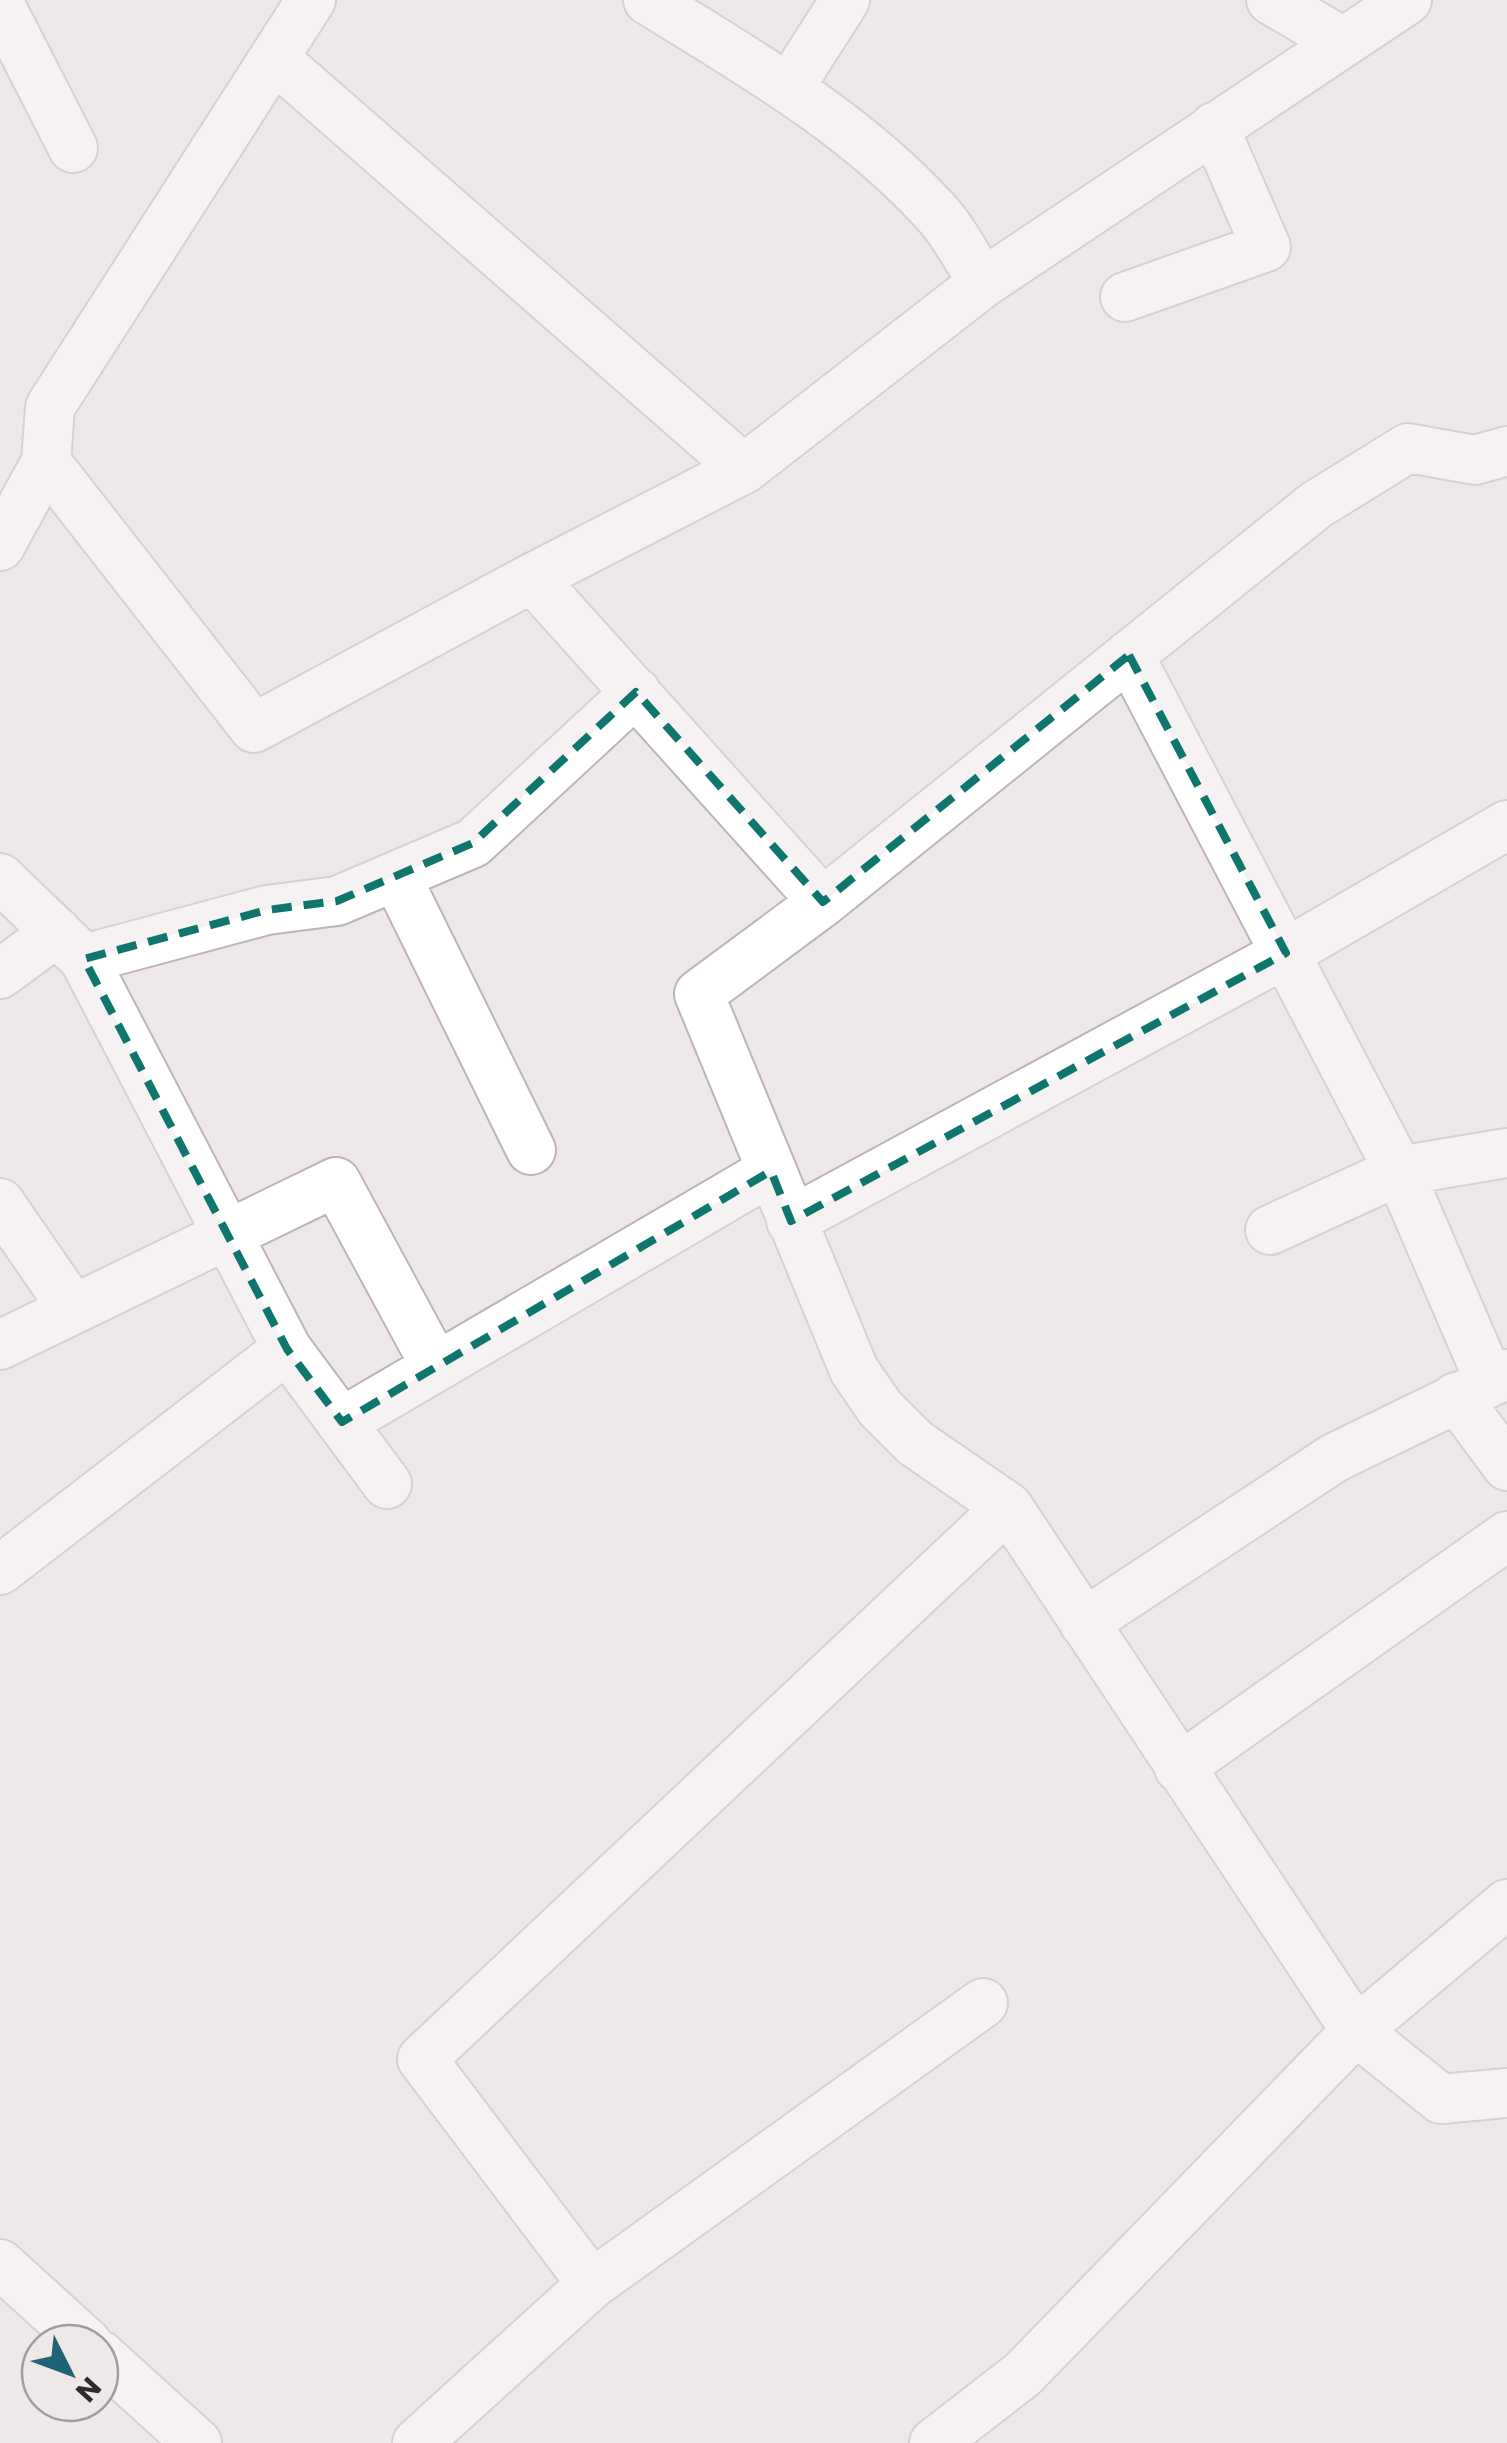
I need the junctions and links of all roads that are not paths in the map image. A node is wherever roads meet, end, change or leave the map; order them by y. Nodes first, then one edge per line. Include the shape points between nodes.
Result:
1 (311, 0) edge
2 (648, 0) edge
3 (845, 0) edge
4 (1270, 0) edge
5 (1407, 0) edge
6 (0, 5) edge
7 (1343, 42) junction
8 (275, 59) junction
9 (789, 88) junction
10 (1214, 127) junction
11 (74, 148) dead end
12 (983, 282) junction
13 (1125, 296) dead end
14 (1507, 451) edge
15 (46, 462) junction
16 (744, 469) junction
17 (0, 546) edge
18 (532, 578) junction
19 (1129, 655) junction
20 (636, 692) junction
21 (1507, 826) edge
22 (396, 876) junction
23 (0, 878) edge
24 (823, 902) junction
25 (71, 945) junction
26 (1286, 953) junction
27 (0, 974) edge
28 (531, 1150) dead end
29 (1507, 1153) edge
30 (771, 1171) junction
31 (1399, 1171) junction
32 (0, 1203) edge
33 (791, 1221) junction
34 (1270, 1230) dead end
35 (227, 1235) junction
36 (73, 1309) junction
37 (0, 1345) edge
38 (287, 1350) junction
39 (436, 1367) junction
40 (1485, 1385) edge
41 (342, 1422) junction
42 (1507, 1466) edge
43 (387, 1484) dead end
44 (1008, 1507) junction
45 (1507, 1536) edge
46 (0, 1570) edge
47 (1084, 1623) junction
48 (1179, 1768) junction
49 (1507, 1904) edge
50 (983, 2003) dead end
51 (1356, 2030) junction
52 (1507, 2093) edge
53 (0, 2264) edge
54 (592, 2284) junction
55 (65, 2323) edge
56 (120, 2373) edge
57 (197, 2443) edge
58 (417, 2443) edge
59 (934, 2443) edge

1 - 8 street
2 - 9 street
3 - 9 street
4 - 7 street
5 - 7 street
6 - 11 street
7 - 10 street
8 - 15 street via 50,407
8 - 16 street
9 - 12 street via 870,145 935,210
10 - 12 street
10 - 13 street via 1266,246
12 - 16 street
14 - 19 street via 1475,460 1408,448 1316,505
15 - 17 street
15 - 18 street via 254,728
16 - 18 street
18 - 20 street
19 - 24 street
19 - 26 street
20 - 22 street via 473,843
20 - 24 street
21 - 26 street
22 - 25 street via 337,901
22 - 28 street
23 - 25 street
24 - 30 street via 698,994
25 - 27 street
25 - 35 street
26 - 31 street
26 - 33 street
29 - 31 street
30 - 33 street
30 - 39 street
31 - 34 street
31 - 40 street
32 - 36 street
33 - 44 street via 854,1370 880,1408 915,1443
35 - 36 street
35 - 38 street
35 - 39 street via 336,1182
36 - 37 street
38 - 41 street
38 - 46 street
39 - 41 street
40 - 42 street
40 - 47 street via 1334,1458
41 - 43 street
44 - 47 street
44 - 54 street via 422,2059
45 - 48 street
47 - 48 street
48 - 51 street
49 - 51 street
50 - 54 street
51 - 52 street via 1441,2099
51 - 59 street via 1024,2374
53 - 55 street
54 - 58 street
56 - 57 street

